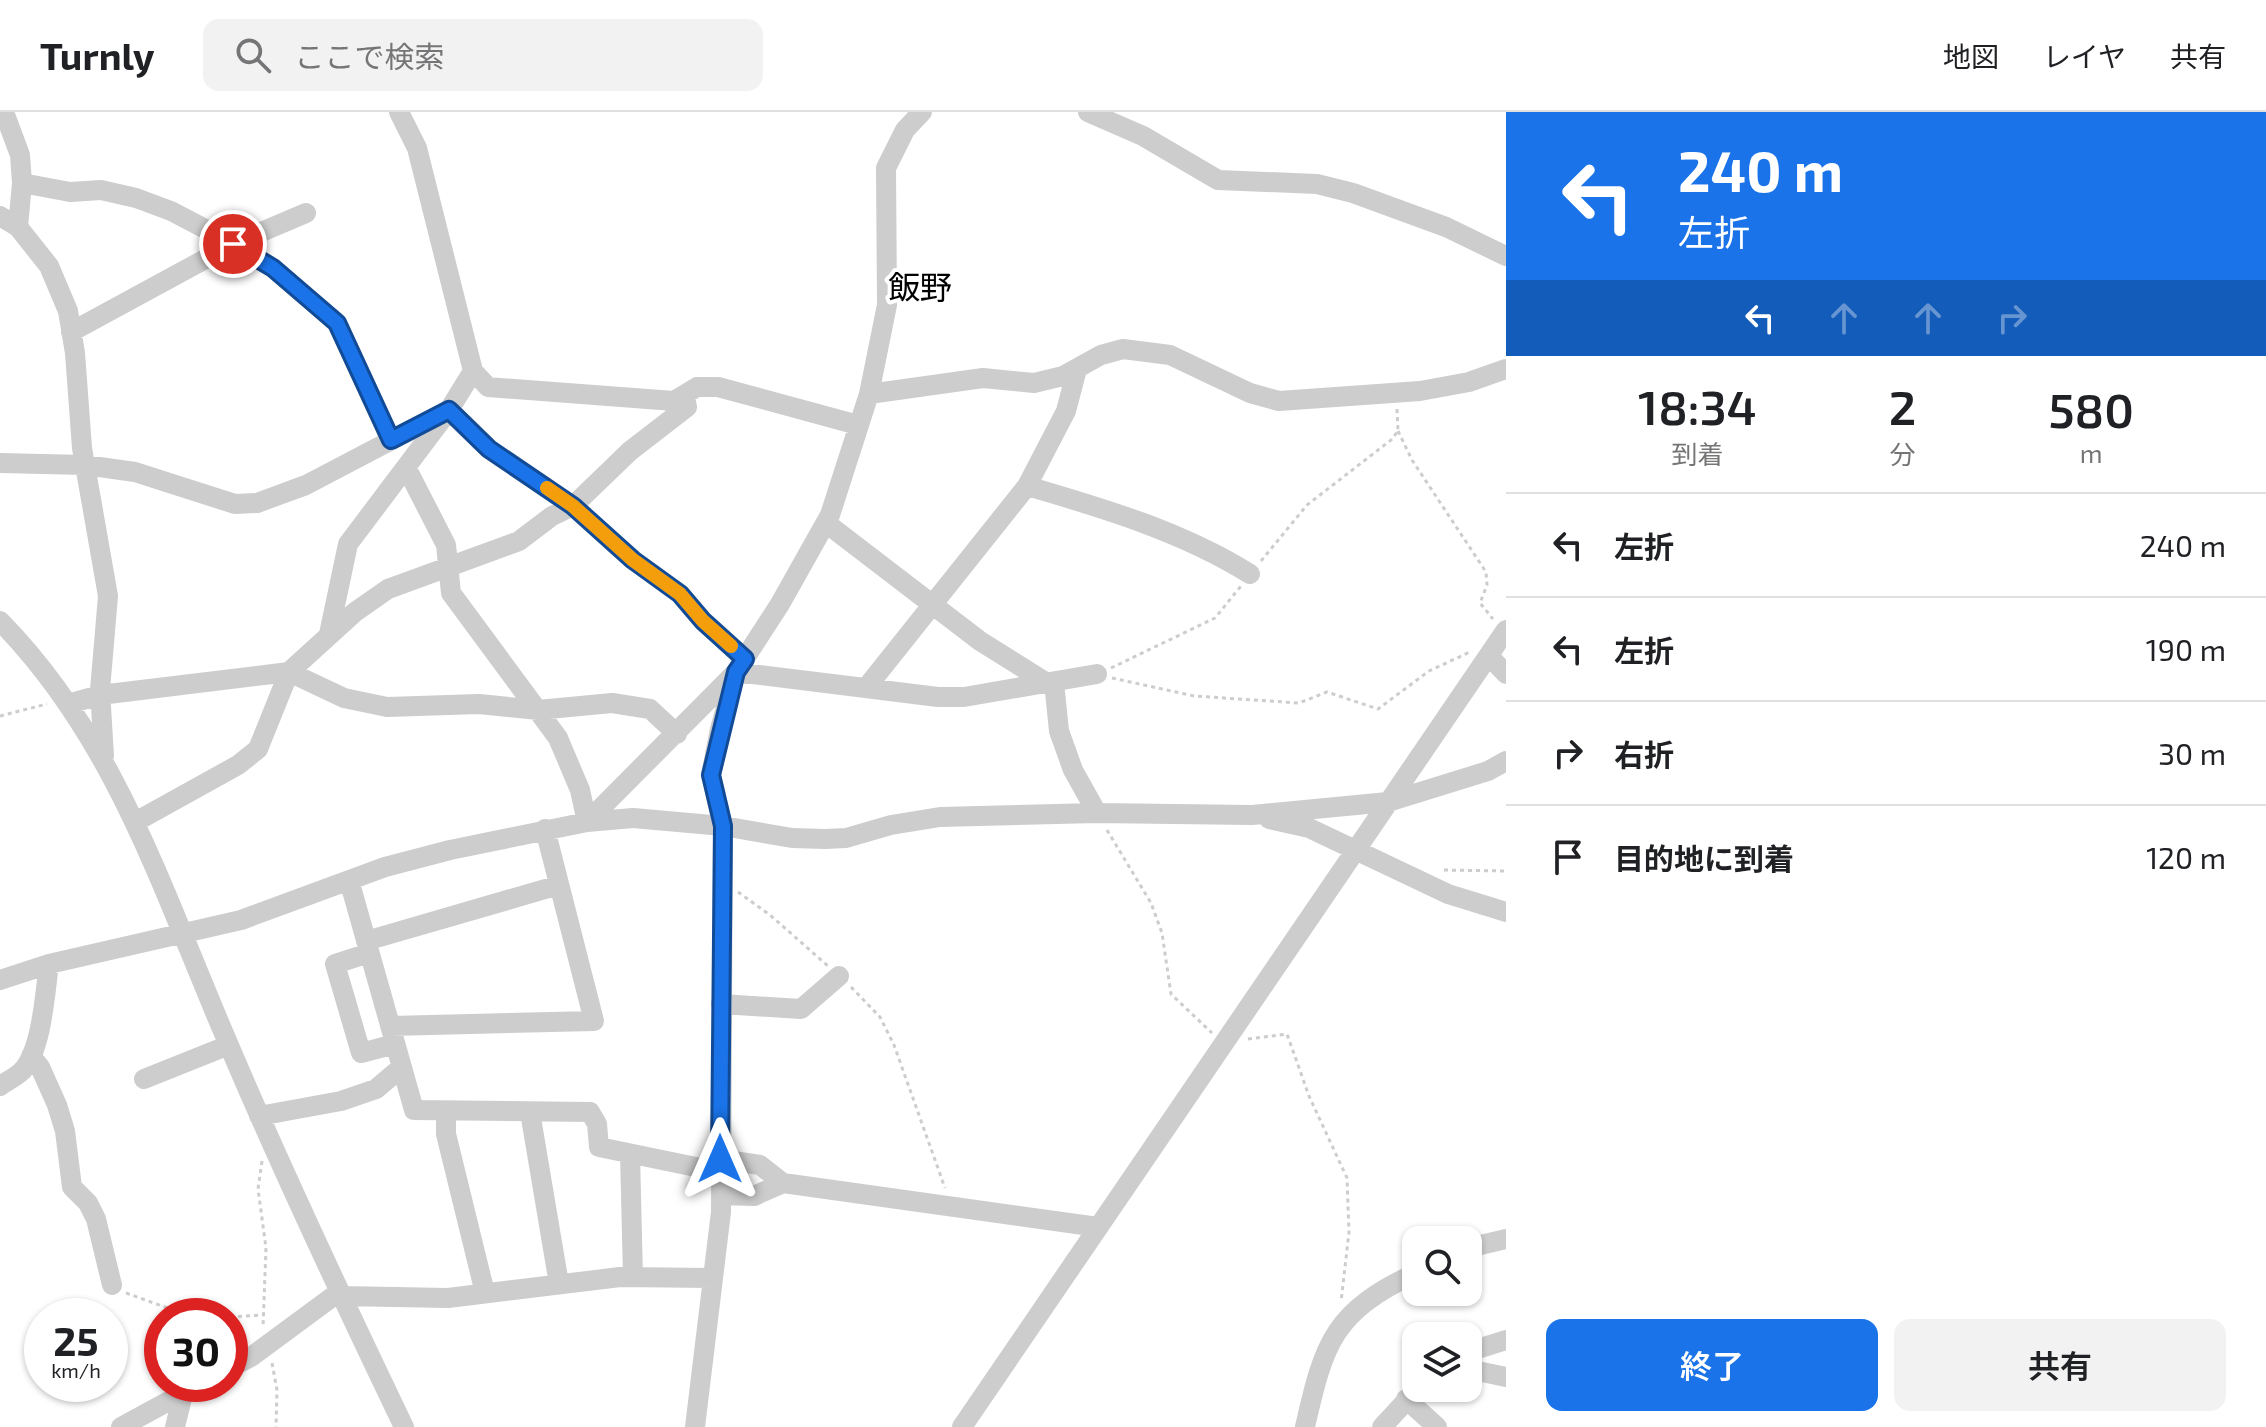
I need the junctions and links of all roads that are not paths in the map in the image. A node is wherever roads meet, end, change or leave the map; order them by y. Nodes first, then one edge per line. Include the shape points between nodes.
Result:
1 (4, 112) edge
2 (399, 112) edge
3 (922, 112) edge
4 (1088, 112) edge
5 (22, 183) junction
6 (306, 213) dead end
7 (9, 222) edge
8 (233, 244) junction
9 (1506, 256) edge
10 (71, 332) junction
11 (1077, 369) junction
12 (1506, 369) edge
13 (473, 371) junction
14 (869, 394) junction
15 (685, 396) junction
16 (449, 410) junction
17 (858, 425) junction
18 (391, 440) junction
19 (0, 463) edge
20 (85, 465) junction
21 (406, 467) junction
22 (1027, 486) junction
23 (573, 506) junction
24 (826, 523) junction
25 (450, 567) junction
26 (1250, 574) road end
27 (932, 605) junction
28 (0, 621) edge
29 (1505, 631) edge
30 (329, 634) junction
31 (1480, 653) junction
32 (740, 665) junction
33 (289, 672) junction
34 (1097, 674) road end
35 (1506, 674) edge
36 (1051, 682) junction
37 (866, 688) junction
38 (100, 695) junction
39 (66, 702) junction
40 (538, 710) junction
41 (677, 734) junction
42 (105, 760) junction
43 (1506, 761) edge
44 (1388, 802) junction
45 (1097, 813) junction
46 (1252, 815) junction
47 (137, 821) junction
48 (587, 822) junction
49 (723, 826) junction
50 (545, 829) junction
51 (1354, 851) junction
52 (349, 880) junction
53 (559, 885) junction
54 (1506, 912) edge
55 (181, 933) junction
56 (367, 947) junction
57 (49, 964) junction
58 (839, 976) road end
59 (0, 980) edge
60 (721, 1004) junction
61 (393, 1035) junction
62 (229, 1045) junction
63 (31, 1056) junction
64 (402, 1067) junction
65 (144, 1079) dead end
66 (0, 1086) edge
67 (446, 1111) junction
68 (530, 1112) junction
69 (259, 1116) junction
70 (630, 1154) junction
71 (720, 1165) junction
72 (783, 1183) junction
73 (721, 1195) junction
74 (1098, 1227) junction
75 (1506, 1239) edge
76 (1482, 1245) edge
77 (633, 1277) junction
78 (713, 1278) junction
79 (1402, 1281) edge
80 (559, 1284) junction
81 (112, 1285) road end
82 (485, 1293) junction
83 (340, 1294) junction
84 (1506, 1340) edge
85 (1482, 1348) edge
86 (248, 1357) edge
87 (1482, 1372) edge
88 (1506, 1377) edge
89 (168, 1402) edge
90 (186, 1402) edge
91 (1405, 1402) edge
92 (1418, 1402) edge
93 (121, 1427) edge
94 (175, 1427) edge
95 (404, 1427) edge
96 (695, 1427) edge
97 (962, 1427) edge
98 (1305, 1427) edge
99 (1382, 1427) edge
100 (1437, 1427) edge

1 - 5 street via 20,155
2 - 13 street via 417,148
3 - 14 street via 905,130 886,168 887,305
4 - 9 street via 1143,136 1218,180 1317,184 1353,193
5 - 7 street
5 - 8 street via 136,198
6 - 8 street
7 - 10 street via 49,266
8 - 10 street
8 - 18 street via 273,268 337,323
10 - 20 street
11 - 12 street via 1123,349 1170,355 1279,401 1398,394 1469,382
11 - 14 street via 1034,383 983,378
11 - 22 street via 1066,411
13 - 15 street via 488,387 674,401
13 - 16 street
14 - 17 street
15 - 17 street via 697,387 718,387
15 - 23 street via 687,407 630,451
16 - 18 street
16 - 21 street
16 - 23 street via 489,449
17 - 24 street
18 - 20 street via 306,485 257,503 235,504 135,472
19 - 20 street
20 - 38 street via 108,596
21 - 25 street via 446,545
21 - 30 street via 348,544
22 - 26 street via 1108,509
22 - 27 street
23 - 25 street via 519,541
23 - 32 street via 680,594
24 - 27 street
24 - 32 street
25 - 30 street via 388,589
25 - 40 street via 451,593
27 - 36 street via 980,641
27 - 37 street
28 - 39 street
29 - 31 street
30 - 33 street
31 - 35 street
31 - 44 street
32 - 37 street
32 - 41 street
32 - 49 street via 711,775
33 - 38 street
33 - 40 street via 344,698 387,707 479,704
33 - 47 street via 258,749
34 - 36 street
36 - 37 street via 964,697
36 - 45 street via 1059,731
38 - 39 street
38 - 42 street
39 - 42 street
40 - 41 street via 612,703 650,709
40 - 48 street via 558,738
41 - 48 street
42 - 47 street
43 - 44 street
44 - 46 street
44 - 51 street
45 - 46 street
45 - 49 street via 940,817 825,839
46 - 51 street via 1309,828
47 - 55 street
48 - 49 street via 633,818
48 - 50 street
49 - 60 street
50 - 52 street
50 - 53 street
51 - 54 street via 1448,894
51 - 74 street
52 - 55 street via 241,920
52 - 56 street
53 - 56 street
53 - 61 street via 594,1021
55 - 57 street
55 - 62 street
56 - 61 street
56 - 61 street via 335,964 361,1053
57 - 59 street
57 - 63 street
58 - 60 street via 801,1009
60 - 71 street
61 - 64 street
62 - 65 street
62 - 69 street
63 - 66 street via 22,1071
63 - 81 street via 57,1105 72,1187 96,1219
64 - 67 street via 414,1110
64 - 69 street via 376,1089 341,1101
67 - 68 street
67 - 82 street via 446,1134
68 - 70 street via 590,1112 599,1147
68 - 80 street
69 - 83 street
70 - 71 street
70 - 77 street
71 - 72 street via 760,1165
71 - 73 street
72 - 73 street via 754,1196
72 - 74 street
73 - 78 street
74 - 97 street
75 - 76 street
77 - 78 street
77 - 80 street
78 - 96 street
79 - 98 street via 1361,1303 1338,1328
80 - 82 street
82 - 83 street via 448,1298
83 - 86 street
83 - 95 street
84 - 85 street
87 - 88 street
89 - 93 street
90 - 94 street
91 - 99 street
92 - 100 street

